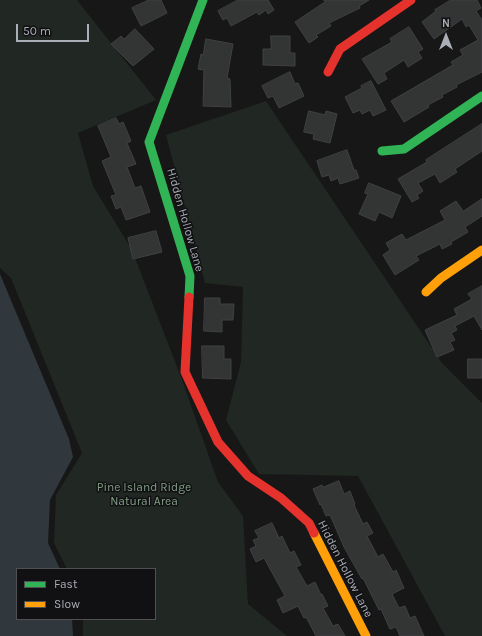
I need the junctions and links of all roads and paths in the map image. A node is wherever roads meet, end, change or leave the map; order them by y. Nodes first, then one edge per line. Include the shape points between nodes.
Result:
1 (203, 0) edge
2 (411, 0) edge
3 (328, 72) dead end
4 (482, 96) edge
5 (382, 151) dead end
6 (482, 250) edge
7 (426, 292) dead end
8 (366, 636) edge

1 - 8 street, Hidden Hollow Lane via 149,142 190,276 185,372 218,442 248,476 281,498 309,523
2 - 3 street via 340,49
4 - 5 street via 404,149
6 - 7 street via 441,278

